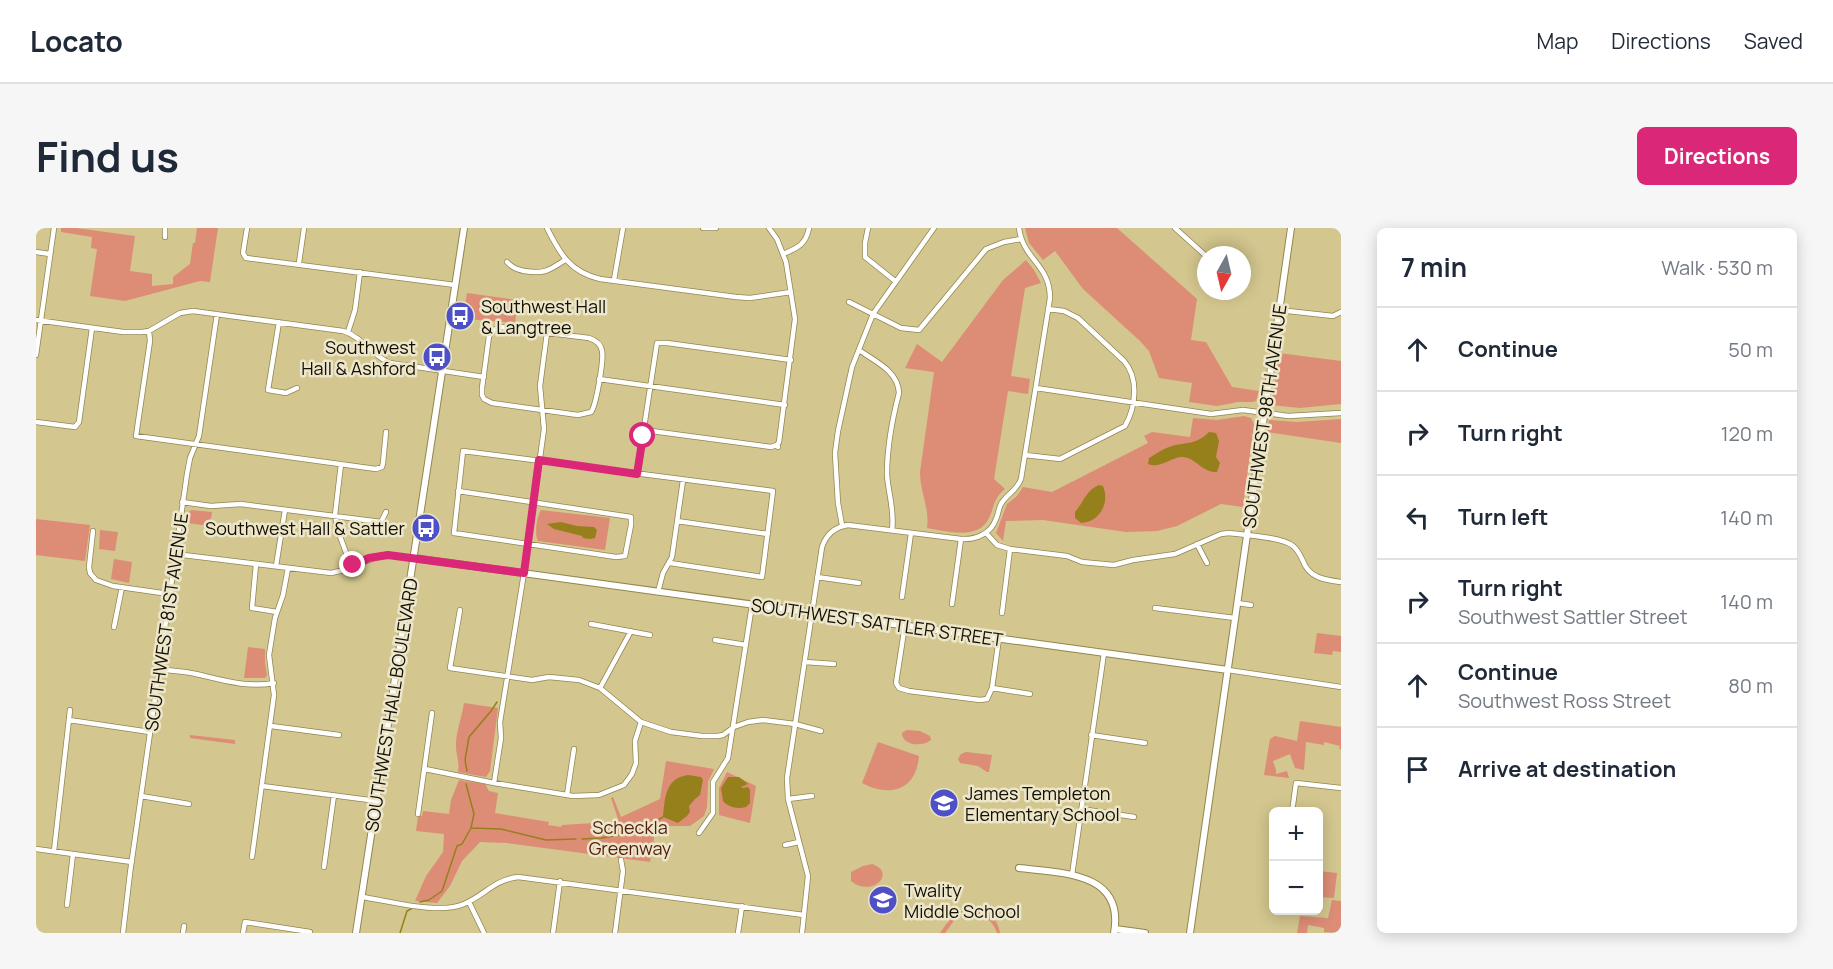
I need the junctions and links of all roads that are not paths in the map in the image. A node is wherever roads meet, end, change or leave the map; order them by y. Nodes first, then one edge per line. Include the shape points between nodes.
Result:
1 (54, 228) edge
2 (165, 228) edge
3 (247, 228) edge
4 (304, 228) edge
5 (464, 228) edge
6 (547, 228) edge
7 (623, 228) edge
8 (703, 228) edge
9 (716, 228) edge
10 (769, 228) edge
11 (809, 228) edge
12 (868, 228) edge
13 (934, 228) edge
14 (1019, 228) edge
15 (1174, 228) edge
16 (1291, 228) edge
17 (165, 237) dead end
18 (1021, 239) junction
19 (1197, 248) edge
20 (36, 252) edge
21 (50, 254) junction
22 (783, 254) junction
23 (565, 260) junction
24 (507, 262) dead end
25 (299, 263) junction
26 (360, 272) junction
27 (614, 280) junction
28 (895, 281) junction
29 (455, 285) junction
30 (791, 292) junction
31 (849, 302) dead end
32 (1048, 309) junction
33 (1279, 310) junction
34 (1341, 312) edge
35 (217, 314) junction
36 (873, 314) junction
37 (38, 320) edge
38 (279, 322) junction
39 (92, 328) junction
40 (149, 331) junction
41 (348, 332) junction
42 (547, 333) junction
43 (859, 350) junction
44 (36, 355) edge
45 (791, 360) junction
46 (442, 371) junction
47 (484, 377) junction
48 (599, 379) junction
49 (650, 386) junction
50 (297, 388) dead end
51 (1036, 388) junction
52 (1132, 402) junction
53 (785, 405) junction
54 (542, 410) junction
55 (1264, 412) junction
56 (1341, 413) edge
57 (36, 422) edge
58 (644, 430) junction
59 (386, 432) dead end
60 (196, 444) junction
61 (1025, 455) junction
62 (539, 460) junction
63 (341, 464) junction
64 (637, 474) junction
65 (683, 480) junction
66 (458, 491) junction
67 (182, 502) junction
68 (534, 503) junction
69 (285, 510) junction
70 (386, 512) dead end
71 (335, 515) junction
72 (677, 521) junction
73 (381, 522) junction
74 (842, 525) junction
75 (892, 530) junction
76 (93, 531) dead end
77 (986, 532) junction
78 (385, 533) dead end
79 (911, 533) junction
80 (768, 534) junction
81 (1247, 536) junction
82 (961, 539) junction
83 (527, 544) junction
84 (1197, 544) junction
85 (1010, 549) junction
86 (175, 554) junction
87 (414, 558) junction
88 (670, 563) junction
89 (1207, 563) dead end
90 (256, 564) junction
91 (276, 566) junction
92 (351, 566) junction
93 (288, 568) junction
94 (524, 573) junction
95 (817, 577) junction
96 (1341, 582) edge
97 (860, 583) dead end
98 (122, 587) junction
99 (658, 592) junction
100 (169, 594) junction
101 (902, 597) dead end
102 (1237, 603) junction
103 (952, 604) dead end
104 (752, 605) junction
105 (1251, 605) dead end
106 (1155, 608) dead end
107 (460, 610) dead end
108 (277, 612) junction
109 (811, 612) junction
110 (1002, 613) dead end
111 (1235, 618) junction
112 (591, 624) dead end
113 (905, 625) junction
114 (114, 627) dead end
115 (631, 631) junction
116 (650, 634) dead end
117 (999, 638) junction
118 (716, 640) dead end
119 (746, 645) junction
120 (1104, 653) junction
121 (805, 662) junction
122 (834, 664) dead end
123 (158, 669) junction
124 (1228, 670) junction
125 (508, 677) junction
126 (274, 683) junction
127 (1341, 687) edge
128 (600, 688) junction
129 (992, 688) junction
130 (1030, 694) dead end
131 (70, 710) dead end
132 (432, 713) dead end
133 (69, 720) junction
134 (641, 722) junction
135 (795, 724) junction
136 (271, 726) junction
137 (734, 727) junction
138 (821, 731) dead end
139 (150, 732) junction
140 (339, 735) dead end
141 (1092, 735) junction
142 (1145, 743) dead end
143 (574, 749) dead end
144 (425, 769) junction
145 (494, 783) junction
146 (262, 786) junction
147 (1341, 788) edge
148 (334, 795) junction
149 (567, 795) junction
150 (141, 796) junction
151 (812, 796) dead end
152 (788, 799) junction
153 (377, 801) junction
154 (189, 804) dead end
155 (1293, 807) edge
156 (1081, 809) junction
157 (418, 814) dead end
158 (1134, 817) dead end
159 (699, 834) dead end
160 (799, 842) junction
161 (785, 845) dead end
162 (36, 849) edge
163 (54, 851) junction
164 (74, 854) junction
165 (252, 857) dead end
166 (621, 860) dead end
167 (132, 862) junction
168 (324, 867) dead end
169 (1019, 868) dead end
170 (1072, 875) junction
171 (560, 881) junction
172 (621, 890) junction
173 (362, 897) junction
174 (469, 902) junction
175 (67, 905) dead end
176 (742, 906) junction
177 (804, 915) junction
178 (184, 926) dead end
179 (1115, 931) edge
180 (310, 932) edge
181 (123, 933) edge
182 (183, 933) edge
183 (243, 933) edge
184 (356, 933) edge
185 (484, 933) edge
186 (553, 933) edge
187 (615, 933) edge
188 (738, 933) edge
189 (802, 933) edge
190 (1145, 933) edge
191 (1190, 933) edge

1 - 21 street
2 - 17 street
3 - 25 street via 244,256
4 - 25 street
5 - 29 street, SOUTHWEST HALL BOULEVARD
6 - 23 street
7 - 27 street
8 - 9 street
10 - 22 street
11 - 22 street via 800,247
12 - 28 street via 865,257
13 - 28 street
14 - 18 street
15 - 19 street
16 - 33 street, SOUTHWEST 98TH AVENUE
18 - 32 street via 1047,277
18 - 36 street via 986,249 919,330 901,328
20 - 21 street
21 - 37 street
22 - 30 street
23 - 24 street via 540,273 513,268
23 - 27 street via 587,276
25 - 26 street
26 - 29 street
26 - 41 street
27 - 30 street via 750,298
28 - 36 street
29 - 46 street, SOUTHWEST HALL BOULEVARD
30 - 45 street via 795,319
31 - 36 street
32 - 51 street
32 - 52 street via 1078,318 1124,361 1133,377
33 - 34 street via 1333,316
33 - 55 street, SOUTHWEST 98TH AVENUE
35 - 38 street
35 - 40 street via 180,313
35 - 60 street, SOUTHWEST 81ST AVENUE
36 - 43 street
37 - 39 street
37 - 44 street
38 - 41 street
38 - 50 street via 268,390 286,393
39 - 40 street
39 - 57 street via 79,422 75,427
40 - 60 street via 136,436
41 - 46 street via 390,363
42 - 47 street via 505,327 494,330 489,336
42 - 48 street via 597,342 602,350
42 - 54 street via 540,386
43 - 74 street via 847,387 836,453
43 - 75 street via 894,375 899,387 888,463 888,492 894,512
45 - 49 street via 657,343
45 - 53 street
46 - 47 street
46 - 87 street, SOUTHWEST HALL BOULEVARD
47 - 54 street via 482,395 488,401
48 - 49 street
48 - 54 street via 595,405 588,414
49 - 53 street
49 - 58 street
51 - 52 street
51 - 61 street
52 - 55 street via 1211,414
52 - 61 street via 1129,419 1120,430 1066,457
53 - 58 street via 778,446
54 - 62 street via 544,429
55 - 56 street via 1304,416
55 - 81 street, SOUTHWEST 98TH AVENUE
58 - 64 street
59 - 63 street via 382,467
60 - 63 street
60 - 67 street, SOUTHWEST 81ST AVENUE
61 - 77 street via 1020,483 1002,501 996,521
62 - 64 street
62 - 66 street via 463,451
62 - 68 street
63 - 71 street
64 - 65 street
65 - 72 street
65 - 80 street via 773,491
66 - 68 street
66 - 83 street via 454,533
67 - 69 street
67 - 86 street, SOUTHWEST 81ST AVENUE
68 - 83 street
68 - 83 street via 631,517 631,525 625,556
69 - 71 street
69 - 91 street
70 - 73 street
71 - 73 street
71 - 92 street
72 - 80 street
72 - 88 street
73 - 78 street
74 - 75 street
74 - 95 street via 824,542
75 - 79 street
76 - 98 street via 92,575 100,582
77 - 82 street via 973,539
77 - 85 street via 997,545
79 - 82 street
79 - 101 street
80 - 88 street via 762,577
81 - 84 street via 1221,534
81 - 96 street via 1292,545 1306,570 1320,579
81 - 102 street, SOUTHWEST 98TH AVENUE
82 - 103 street
83 - 94 street
84 - 85 street via 1175,554 1114,565
84 - 89 street
85 - 110 street
86 - 90 street
86 - 100 street, SOUTHWEST 81ST AVENUE
87 - 92 street via 382,555
87 - 94 street, SOUTHWEST SATTLER STREET
87 - 153 street, SOUTHWEST HALL BOULEVARD
88 - 99 street
90 - 91 street
90 - 108 street via 252,608
91 - 93 street
92 - 93 street via 331,573
93 - 108 street
94 - 99 street, SOUTHWEST SATTLER STREET
94 - 125 street
95 - 97 street
95 - 109 street
98 - 100 street
98 - 114 street
99 - 104 street, SOUTHWEST SATTLER STREET
100 - 123 street, SOUTHWEST 81ST AVENUE
102 - 105 street
102 - 111 street, SOUTHWEST 98TH AVENUE
104 - 109 street, SOUTHWEST SATTLER STREET
104 - 119 street
106 - 111 street
107 - 125 street via 450,668
108 - 126 street via 269,661
109 - 113 street, SOUTHWEST SATTLER STREET
109 - 121 street
111 - 124 street, SOUTHWEST 98TH AVENUE
112 - 115 street
113 - 117 street, SOUTHWEST SATTLER STREET
113 - 129 street via 896,683 899,687 980,700 987,699
115 - 116 street
115 - 128 street
117 - 120 street, SOUTHWEST SATTLER STREET
117 - 129 street
118 - 119 street
119 - 137 street
120 - 124 street, SOUTHWEST SATTLER STREET
120 - 141 street
121 - 122 street
121 - 135 street
123 - 126 street via 248,685
123 - 139 street, SOUTHWEST 81ST AVENUE
124 - 127 street, SOUTHWEST SATTLER STREET
124 - 191 street, SOUTHWEST 98TH AVENUE
125 - 128 street via 532,680 549,676
125 - 145 street
126 - 136 street
128 - 134 street
129 - 130 street
131 - 133 street
132 - 144 street
133 - 139 street
133 - 163 street
134 - 137 street via 702,736 723,735
134 - 149 street via 635,741 636,763 629,780 599,795
135 - 137 street via 763,720
135 - 138 street
135 - 152 street
136 - 140 street
136 - 146 street
137 - 159 street via 728,758 713,782 713,813
139 - 150 street, SOUTHWEST 81ST AVENUE
141 - 142 street
141 - 156 street
143 - 149 street
144 - 145 street
144 - 157 street
145 - 149 street
146 - 148 street
146 - 165 street
147 - 155 street via 1296,783
148 - 153 street
148 - 168 street
150 - 154 street
150 - 167 street, SOUTHWEST 81ST AVENUE
151 - 152 street
152 - 160 street
153 - 173 street, SOUTHWEST HALL BOULEVARD
156 - 158 street
156 - 170 street
160 - 161 street
160 - 177 street via 808,876
162 - 163 street
163 - 164 street
164 - 167 street
164 - 175 street
166 - 172 street
167 - 181 street, SOUTHWEST 81ST AVENUE
169 - 170 street
170 - 179 street via 1092,881 1108,895 1115,911
171 - 172 street
171 - 174 street via 504,879
171 - 186 street
172 - 176 street
172 - 187 street
173 - 174 street via 434,908
173 - 184 street, SOUTHWEST HALL BOULEVARD
174 - 185 street
176 - 177 street
176 - 188 street
177 - 189 street
178 - 182 street
179 - 190 street
180 - 183 street via 245,922

